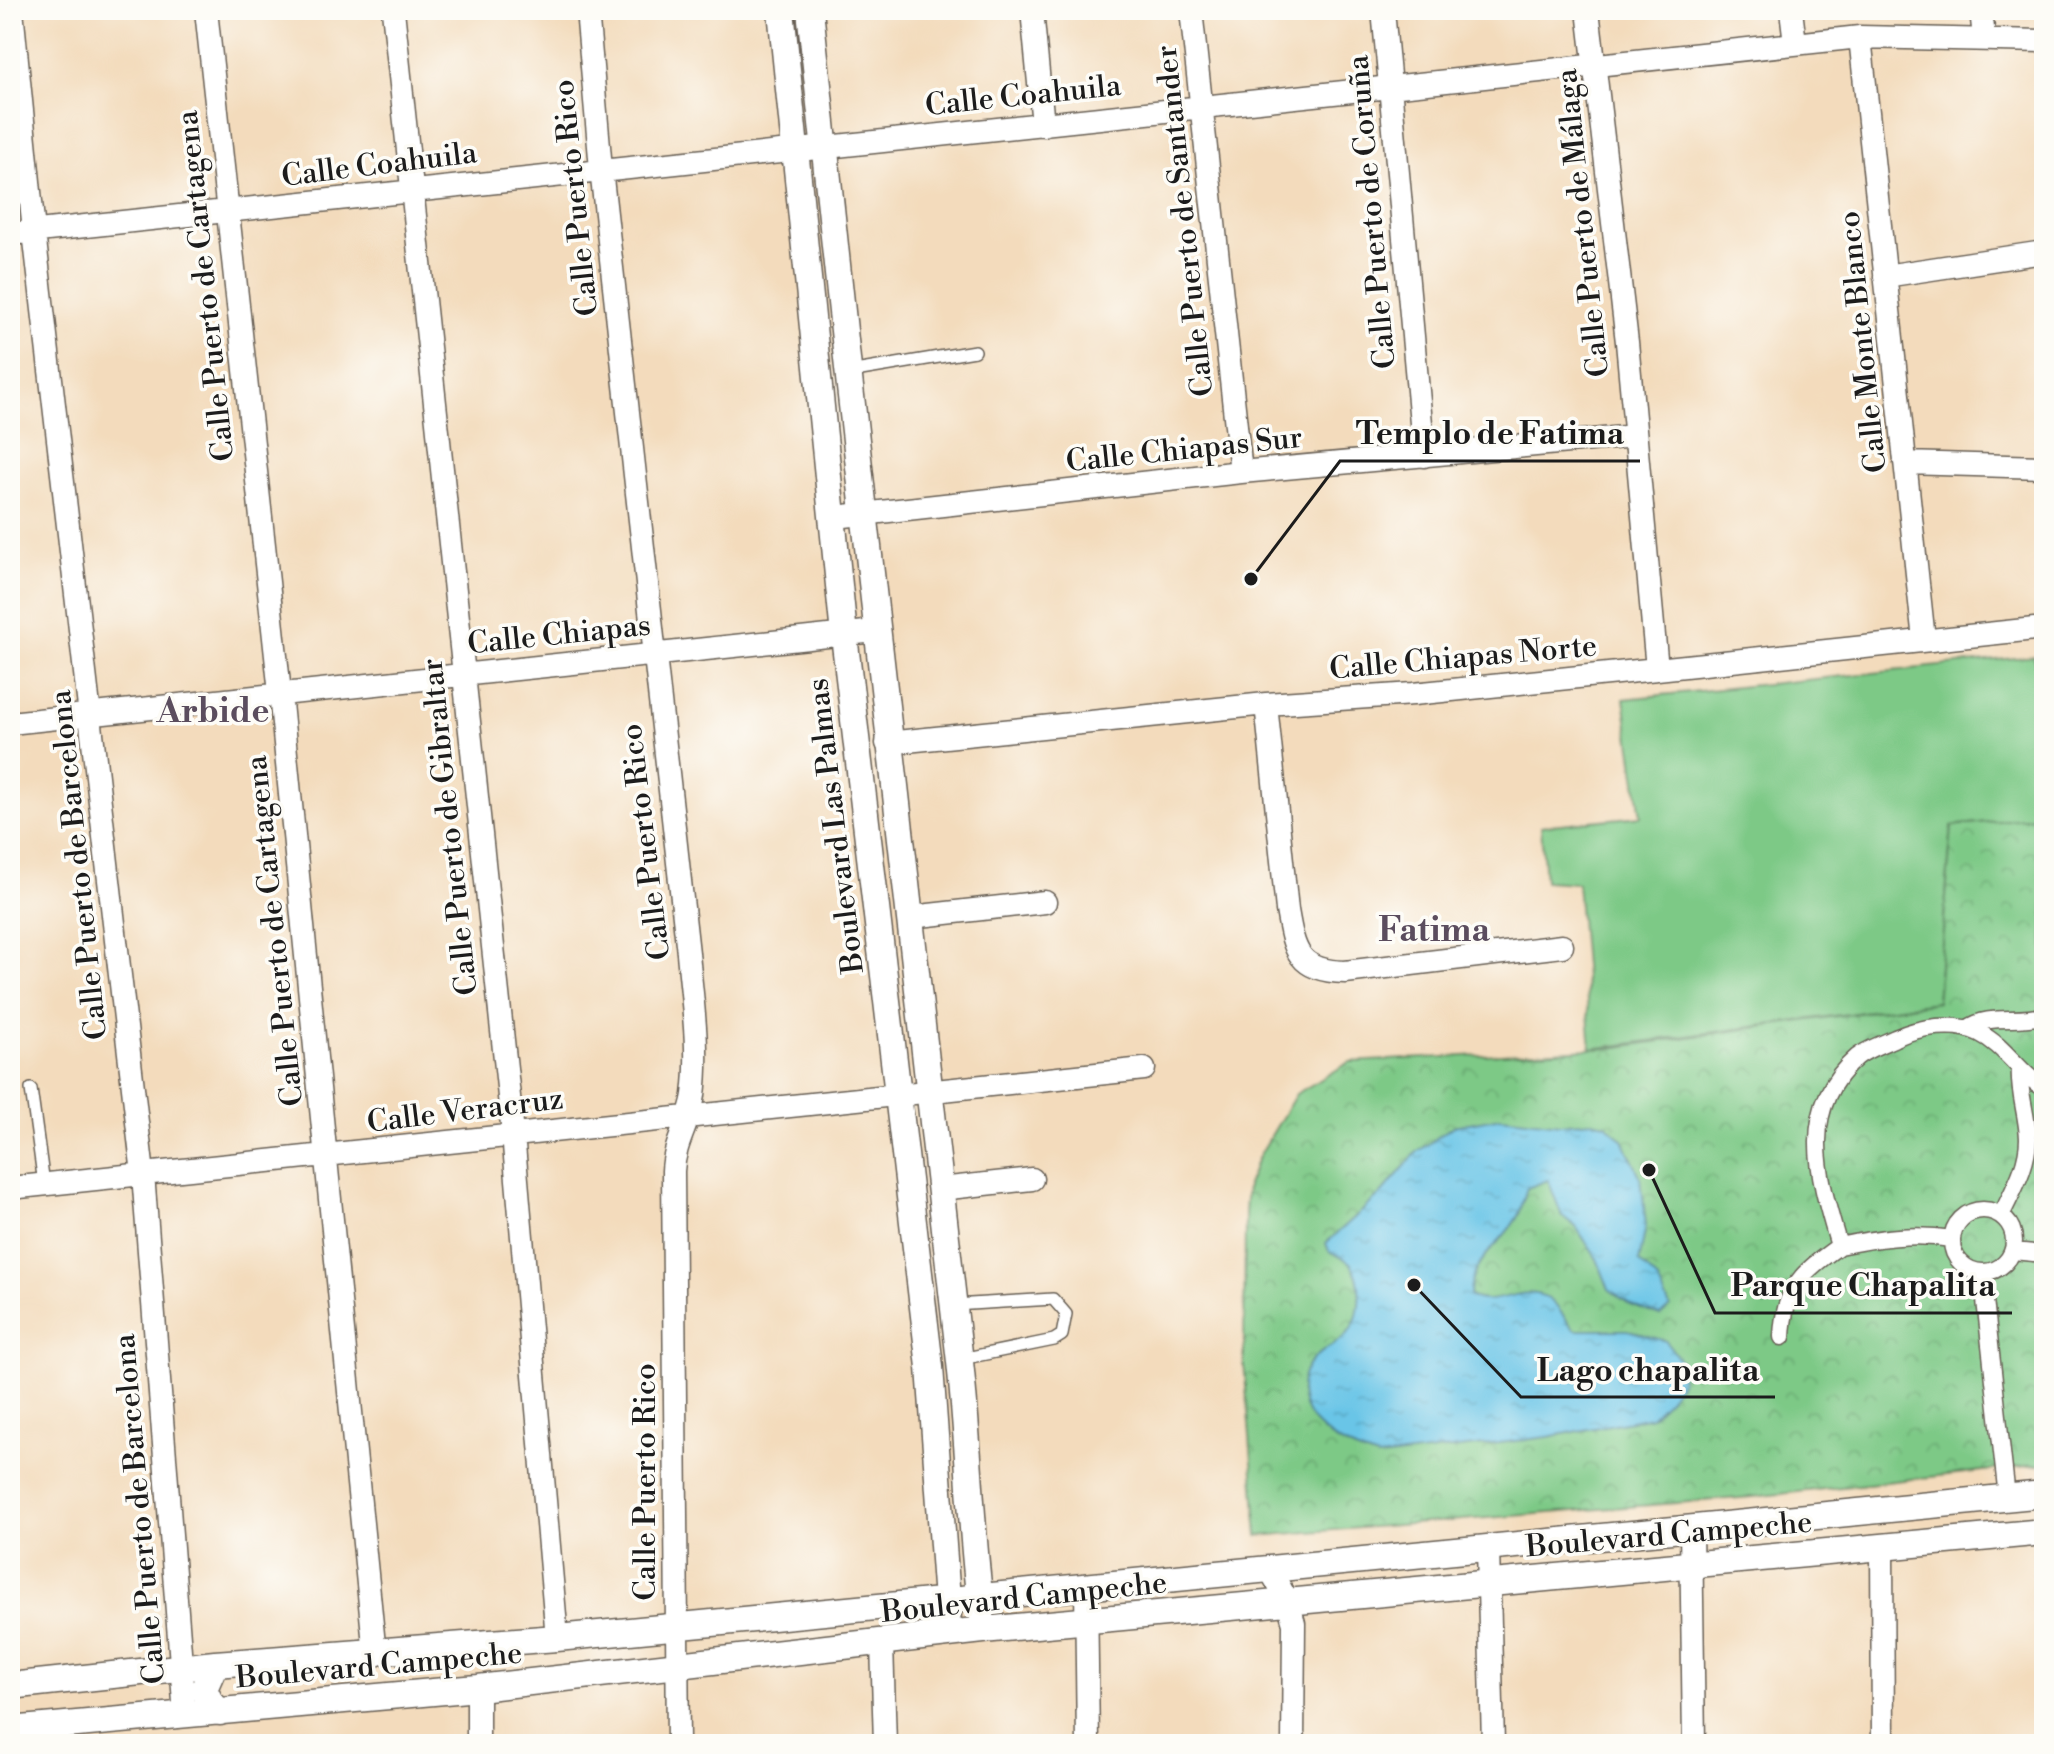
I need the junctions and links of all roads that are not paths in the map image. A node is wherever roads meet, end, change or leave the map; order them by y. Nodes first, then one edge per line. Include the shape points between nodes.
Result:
1 (12, 10) edge
2 (206, 10) edge
3 (393, 10) edge
4 (587, 10) edge
5 (781, 10) edge
6 (810, 10) edge
7 (1032, 10) edge
8 (1191, 10) edge
9 (1383, 10) edge
10 (1588, 10) edge
11 (1791, 10) edge
12 (1981, 10) edge
13 (1860, 37) junction
14 (1984, 38) junction
15 (2044, 41) edge
16 (1795, 43) junction
17 (1595, 65) junction
18 (1391, 87) junction
19 (1200, 105) junction
20 (1043, 125) junction
21 (824, 147) junction
22 (796, 149) junction
23 (601, 169) junction
24 (410, 190) junction
25 (226, 211) junction
26 (34, 232) junction
27 (10, 234) edge
28 (2044, 252) edge
29 (1885, 276) junction
30 (975, 351) dead end
31 (848, 372) junction
32 (1635, 436) junction
33 (1424, 456) junction
34 (1905, 463) junction
35 (2044, 467) edge
36 (1241, 472) junction
37 (863, 514) junction
38 (835, 517) junction
39 (2044, 628) edge
40 (875, 631) junction
41 (844, 635) junction
42 (1924, 640) junction
43 (653, 655) junction
44 (1657, 669) junction
45 (461, 674) junction
46 (280, 693) junction
47 (1266, 704) junction
48 (92, 714) junction
49 (10, 723) edge
50 (887, 743) junction
51 (1045, 902) dead end
52 (911, 917) junction
53 (1562, 946) dead end
54 (2044, 1015) edge
55 (1967, 1029) junction
56 (2020, 1068) junction
57 (1144, 1069) dead end
58 (2044, 1088) edge
59 (31, 1089) dead end
60 (928, 1091) junction
61 (898, 1094) junction
62 (690, 1115) junction
63 (513, 1134) junction
64 (327, 1157) junction
65 (143, 1174) junction
66 (1032, 1179) dead end
67 (44, 1184) junction
68 (10, 1188) edge
69 (940, 1189) junction
70 (2001, 1216) junction
71 (1952, 1239) junction
72 (1839, 1246) junction
73 (2013, 1251) junction
74 (2044, 1254) edge
75 (1982, 1273) junction
76 (954, 1305) junction
77 (1782, 1337) dead end
78 (960, 1359) junction
79 (2044, 1494) edge
80 (2007, 1497) junction
81 (1691, 1527) junction
82 (2044, 1532) edge
83 (1488, 1548) junction
84 (1882, 1548) junction
85 (1690, 1565) junction
86 (1269, 1568) junction
87 (1490, 1582) junction
88 (1086, 1586) junction
89 (979, 1596) junction
90 (947, 1599) junction
91 (1288, 1602) junction
92 (1087, 1623) junction
93 (676, 1625) junction
94 (983, 1630) junction
95 (949, 1634) junction
96 (557, 1638) junction
97 (882, 1643) junction
98 (375, 1655) junction
99 (215, 1664) junction
100 (182, 1667) junction
101 (676, 1667) junction
102 (10, 1686) edge
103 (478, 1688) junction
104 (220, 1712) junction
105 (185, 1715) junction
106 (12, 1730) edge
107 (46, 1735) edge
108 (478, 1744) edge
109 (678, 1744) edge
110 (885, 1744) edge
111 (1088, 1744) edge
112 (1293, 1744) edge
113 (1493, 1744) edge
114 (1694, 1744) edge
115 (1883, 1744) edge

1 - 26 street, Calle Puerto de Barcelona
2 - 25 street, Calle Puerto de Cartagena
3 - 24 street, Calle Puerto de Gibraltar
4 - 23 street, Calle Puerto Rico
5 - 22 street, Boulevard Las Palmas
6 - 21 street, Boulevard Las Palmas
7 - 20 street
8 - 19 street, Calle Puerto de Santander
9 - 18 street, Calle Puerto de Coruña
10 - 17 street, Calle Puerto de Málaga
11 - 16 street
12 - 14 street
13 - 14 street, Calle Coahuila
13 - 16 street, Calle Coahuila
13 - 29 street, Calle Monte Blanco
14 - 15 street, Calle Coahuila
16 - 17 street, Calle Coahuila
17 - 18 street, Calle Coahuila
17 - 32 street, Calle Puerto de Málaga
18 - 19 street, Calle Coahuila
18 - 33 street, Calle Puerto de Coruña
19 - 20 street, Calle Coahuila
19 - 36 street, Calle Puerto de Santander
20 - 21 street, Calle Coahuila
21 - 22 street, Calle Coahuila
21 - 31 street, Boulevard Las Palmas
22 - 23 street, Calle Coahuila
22 - 38 street, Boulevard Las Palmas
23 - 24 street, Calle Coahuila
23 - 43 street, Calle Puerto Rico
24 - 25 street, Calle Coahuila
24 - 45 street, Calle Puerto de Gibraltar
25 - 26 street, Calle Coahuila
25 - 46 street, Calle Puerto de Cartagena
26 - 27 street, Calle Coahuila
26 - 48 street, Calle Puerto de Barcelona
28 - 29 street
29 - 34 street, Calle Monte Blanco
30 - 31 lane
31 - 37 street, Boulevard Las Palmas
32 - 33 street, Calle Chiapas Sur
32 - 44 street, Calle Puerto de Málaga
33 - 36 street, Calle Chiapas Sur
34 - 35 street
34 - 42 street, Calle Monte Blanco
36 - 37 street, Calle Chiapas Sur
37 - 38 street, Calle Chiapas Sur
37 - 40 street, Boulevard Las Palmas
38 - 41 street, Boulevard Las Palmas
39 - 42 street, Calle Chiapas Norte
40 - 41 street, Calle Chiapas
40 - 50 street, Boulevard Las Palmas
41 - 43 street, Calle Chiapas
41 - 61 street, Boulevard Las Palmas
42 - 44 street, Calle Chiapas Norte
43 - 45 street, Calle Chiapas
43 - 62 street, Calle Puerto Rico via 688,953 696,1073
44 - 47 street, Calle Chiapas Norte
45 - 46 street, Calle Chiapas
45 - 63 street, Calle Puerto de Gibraltar
46 - 48 street, Calle Chiapas
46 - 64 street, Calle Puerto de Cartagena
47 - 50 street, Calle Chiapas Norte
47 - 53 street via 1287,910 1300,958 1312,967 1345,972
48 - 49 street, Calle Chiapas
48 - 65 street, Calle Puerto de Barcelona
50 - 52 street, Boulevard Las Palmas
51 - 52 street
52 - 60 street, Boulevard Las Palmas
54 - 55 street via 1986,1019
55 - 56 street via 2006,1051
55 - 72 street via 1954,1025 1905,1034 1858,1056 1826,1093 1817,1137 1820,1174
56 - 58 street
56 - 70 street via 2026,1163
57 - 60 street, Calle Veracruz
59 - 67 lane
60 - 61 street, Calle Veracruz
60 - 69 street, Boulevard Las Palmas
61 - 62 street, Calle Veracruz
61 - 90 street, Boulevard Las Palmas via 930,1367
62 - 63 street, Calle Veracruz
62 - 93 street, Calle Puerto Rico via 676,1142 673,1171
63 - 64 street, Calle Veracruz
63 - 96 street, Calle Puerto de Gibraltar
64 - 65 street, Calle Veracruz
64 - 98 street, Calle Puerto de Cartagena
65 - 67 street, Calle Veracruz
65 - 100 street, Calle Puerto de Barcelona
66 - 69 street
67 - 68 street, Calle Veracruz
69 - 76 street, Boulevard Las Palmas
70 - 71 street via 1983,1210 1964,1216
70 - 73 street via 2013,1232
71 - 72 street via 1881,1237
71 - 75 street via 1952,1251 1964,1267
72 - 77 street via 1806,1269 1789,1294
73 - 74 street
73 - 75 street via 2001,1267
75 - 80 street
76 - 78 street, Boulevard Las Palmas
76 - 78 lane via 1053,1299 1066,1314 1062,1335 1054,1340
78 - 89 street, Boulevard Las Palmas
79 - 80 street, Boulevard Campeche
80 - 81 street, Boulevard Campeche
81 - 83 street, Boulevard Campeche
81 - 85 street
82 - 84 street, Boulevard Campeche
83 - 86 street, Boulevard Campeche
83 - 87 street
84 - 85 street, Boulevard Campeche
84 - 115 street
85 - 87 street, Boulevard Campeche
85 - 114 street
86 - 88 street, Boulevard Campeche
86 - 91 street
87 - 91 street, Boulevard Campeche
87 - 113 street
88 - 89 street, Boulevard Campeche
88 - 92 street
89 - 90 street, Boulevard Campeche
89 - 94 street, Boulevard Las Palmas
90 - 93 street, Boulevard Campeche
90 - 95 street, Boulevard Las Palmas
91 - 92 street, Boulevard Campeche
91 - 112 street via 1294,1623
92 - 94 street, Boulevard Campeche
92 - 111 street
93 - 96 street, Boulevard Campeche
93 - 101 street, Calle Puerto Rico
94 - 95 street, Boulevard Campeche
95 - 97 street, Boulevard Campeche
96 - 98 street, Boulevard Campeche
97 - 101 street, Boulevard Campeche
97 - 110 street
98 - 99 street, Boulevard Campeche
99 - 100 street, Boulevard Campeche
99 - 104 street via 204,1689
100 - 102 street, Boulevard Campeche
100 - 105 street, Calle Puerto de Barcelona
101 - 103 street, Boulevard Campeche
101 - 109 street, Calle Puerto Rico
103 - 104 street, Boulevard Campeche
103 - 108 street
104 - 105 street, Boulevard Campeche
105 - 107 street, Boulevard Campeche
106 - 107 street, Boulevard Campeche

